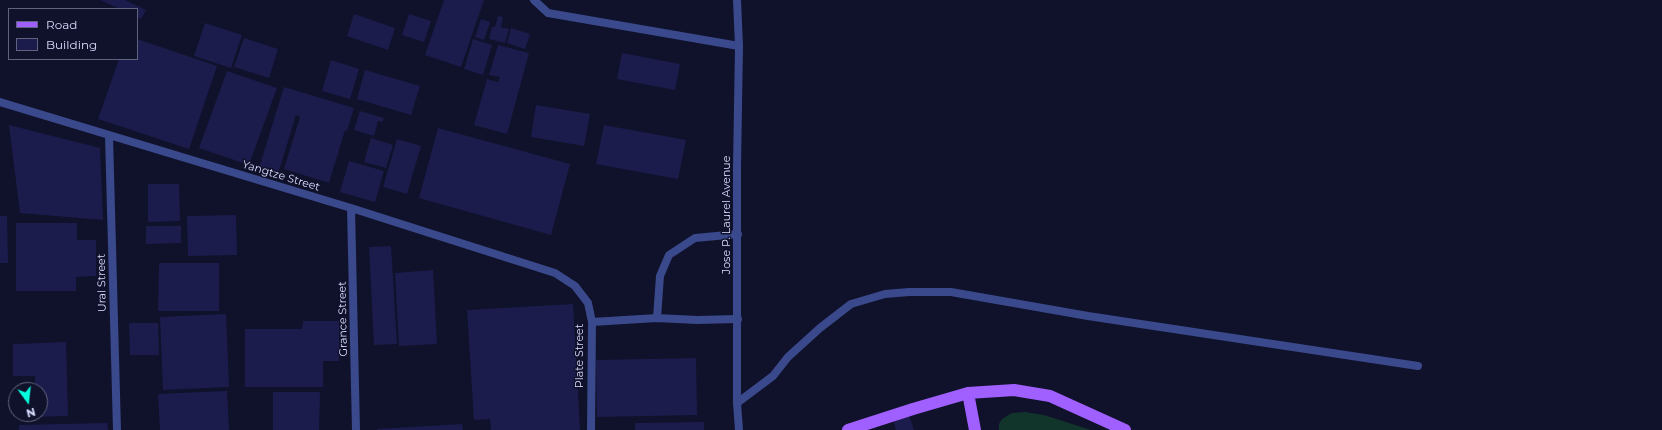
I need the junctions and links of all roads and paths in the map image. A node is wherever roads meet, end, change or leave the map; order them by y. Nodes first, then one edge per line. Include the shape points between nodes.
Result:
1 (534, 0) edge
2 (737, 0) edge
3 (739, 46) junction
4 (0, 102) edge
5 (109, 136) junction
6 (351, 208) junction
7 (738, 234) junction
8 (555, 273) joint
9 (658, 318) junction
10 (738, 319) junction
11 (592, 322) junction
12 (1418, 366) dead end
13 (968, 393) junction
14 (737, 403) junction
15 (117, 430) edge
16 (356, 430) edge
17 (591, 430) edge
18 (739, 430) edge
19 (848, 430) edge
20 (975, 430) edge
21 (1125, 430) edge

1 - 3 street via 548,13
2 - 3 street, Jose P. Laurel Avenue
3 - 7 street, Jose P. Laurel Avenue
4 - 5 street, Yangtze Street
5 - 6 street, Yangtze Street
5 - 15 street, Ural Street
6 - 8 street, Yangtze Street
6 - 16 street, Grance Street
7 - 9 street via 695,238 669,255 660,276
7 - 10 street, Jose P. Laurel Avenue
8 - 11 street, Plate Street via 575,286 588,303
9 - 10 street
9 - 11 street
10 - 14 street, Jose P. Laurel Avenue
11 - 17 street, Plate Street
12 - 14 street via 1088,316 951,292 909,292 885,294 851,304 788,357 773,376
13 - 19 main road
13 - 20 main road
13 - 21 main road via 1014,390 1050,396
14 - 18 street, Jose P. Laurel Avenue

